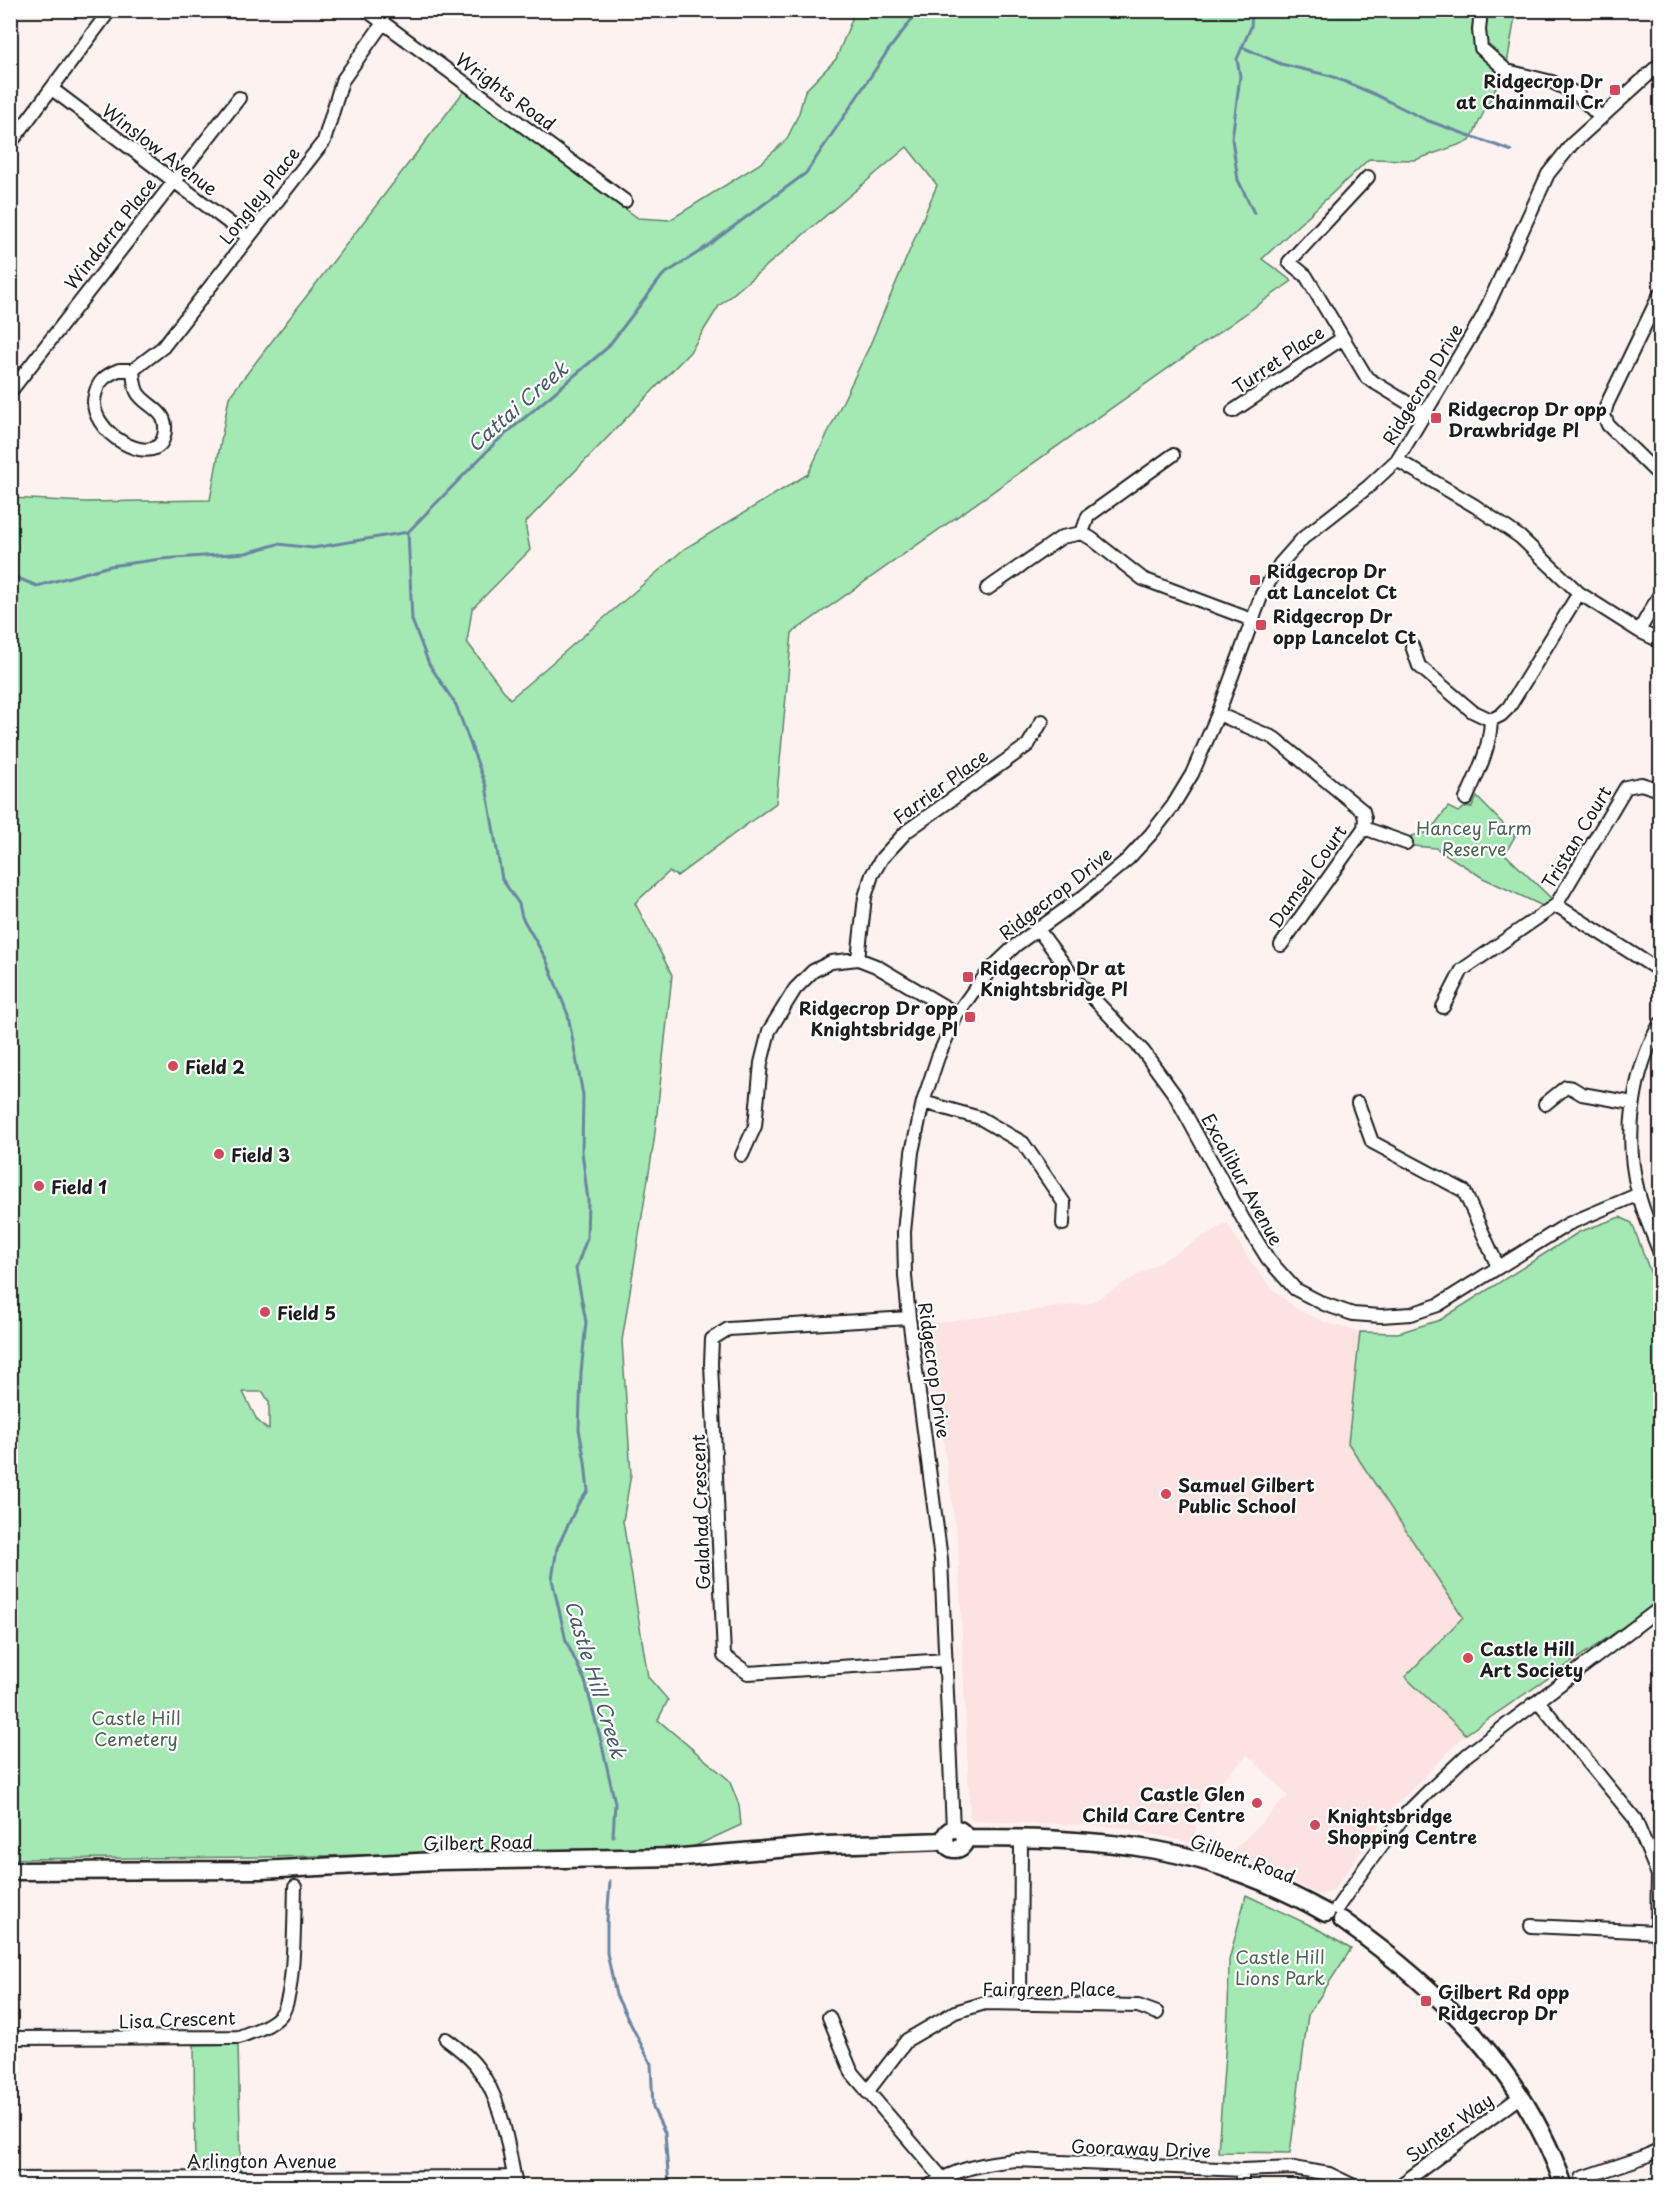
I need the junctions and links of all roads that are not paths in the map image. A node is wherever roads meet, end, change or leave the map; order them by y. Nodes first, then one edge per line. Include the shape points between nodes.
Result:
1 (110, 10) edge
2 (366, 10) edge
3 (1481, 10) edge
4 (383, 22) junction
5 (1660, 64) edge
6 (52, 88) junction
7 (239, 98) dead end
8 (1601, 118) junction
9 (10, 144) edge
10 (1368, 177) dead end
11 (173, 180) junction
12 (625, 201) dead end
13 (248, 237) junction
14 (1660, 294) edge
15 (1343, 338) junction
16 (133, 370) junction
17 (10, 392) edge
18 (1233, 411) dead end
19 (1426, 414) junction
20 (1173, 455) dead end
21 (1397, 460) junction
22 (1660, 476) edge
23 (1082, 534) junction
24 (987, 589) dead end
25 (1579, 593) junction
26 (1660, 594) edge
27 (1252, 620) junction
28 (1639, 631) junction
29 (1660, 641) edge
30 (1412, 646) dead end
31 (1218, 714) junction
32 (1491, 720) junction
33 (1042, 721) dead end
34 (1660, 790) edge
35 (1466, 799) dead end
36 (1364, 828) junction
37 (1406, 843) dead end
38 (1556, 904) junction
39 (1037, 928) junction
40 (1281, 945) dead end
41 (858, 959) junction
42 (1660, 971) edge
43 (1443, 1007) dead end
44 (957, 1014) junction
45 (1660, 1024) edge
46 (923, 1102) junction
47 (1358, 1103) dead end
48 (1634, 1103) junction
49 (1545, 1104) dead end
50 (742, 1155) dead end
51 (1639, 1194) junction
52 (1063, 1224) dead end
53 (1660, 1253) edge
54 (1498, 1267) junction
55 (909, 1318) junction
56 (1660, 1608) edge
57 (946, 1660) junction
58 (1538, 1701) junction
59 (954, 1836) junction
60 (1021, 1839) junction
61 (10, 1870) edge
62 (295, 1887) dead end
63 (1335, 1914) junction
64 (1532, 1926) dead end
65 (1659, 1938) edge
66 (1020, 2004) junction
67 (1156, 2013) dead end
68 (829, 2017) dead end
69 (10, 2038) edge
70 (446, 2038) dead end
71 (867, 2092) junction
72 (1521, 2096) junction
73 (1660, 2149) edge
74 (1242, 2170) junction
75 (942, 2178) junction
76 (1582, 2178) dead end
77 (10, 2179) edge
78 (515, 2182) edge
79 (929, 2187) edge
80 (1242, 2187) edge
81 (1354, 2187) edge
82 (1399, 2187) edge
83 (1564, 2187) edge

1 - 6 street
2 - 4 street, Wrights Road
3 - 8 street via 1481,48 1507,71 1552,82 1577,94
4 - 12 street, Wrights Road
4 - 13 street, Longley Place via 342,81 324,141
5 - 8 street, Ridgecrop Drive
6 - 9 street
6 - 11 street, Winslow Avenue
7 - 11 street, Windarra Place
8 - 19 street, Ridgecrop Drive via 1572,144 1548,174 1483,316
10 - 15 street via 1289,261 1306,276
11 - 13 street, Winslow Avenue
11 - 17 street, Windarra Place
13 - 16 street, Longley Place via 163,347
14 - 22 street via 1604,415 1608,425
15 - 18 street, Turret Place
15 - 19 street via 1367,378
16 - 16 street via 139,396 162,415 165,435 153,450 143,450 111,435 93,409 101,380 111,373
19 - 21 street, Ridgecrop Drive
20 - 23 street via 1088,516
21 - 25 street via 1520,537
21 - 27 street, Ridgecrop Drive via 1303,538 1280,564
23 - 24 street via 1062,537
23 - 27 street via 1143,579
25 - 28 street
25 - 32 street via 1509,707
26 - 28 street
27 - 31 street, Ridgecrop Drive
28 - 29 street
30 - 32 street via 1419,666 1472,711
31 - 36 street, Damsel Court via 1274,738 1362,811
31 - 39 street, Ridgecrop Drive via 1192,774 1151,834 1107,878
32 - 35 street via 1484,758
33 - 41 street, Farrier Place via 1028,745 907,831 882,858 865,897
34 - 38 street, Tristan Court via 1641,784 1626,787
36 - 37 street, Damsel Court
36 - 40 street, Damsel Court
38 - 42 street, Tristan Court
38 - 43 street, Tristan Court via 1462,970
39 - 44 street, Ridgecrop Drive via 996,964
39 - 54 street, Excalibur Avenue via 1075,979 1143,1051 1175,1095 1243,1219 1268,1259 1295,1289 1353,1314 1411,1314 1438,1305
41 - 44 street
41 - 50 street via 831,962 813,971 795,989 769,1030 761,1063 755,1126
44 - 46 street, Ridgecrop Drive
45 - 48 street via 1644,1062
46 - 52 street via 980,1118 1023,1143 1064,1203
46 - 55 street, Ridgecrop Drive via 905,1206
47 - 54 street via 1372,1142 1464,1191
48 - 49 street via 1582,1094 1566,1087
48 - 51 street via 1632,1130
51 - 53 street
51 - 54 street, Excalibur Avenue via 1568,1224
55 - 57 street, Ridgecrop Drive via 940,1544
55 - 57 street, Galahad Crescent via 728,1329 712,1339 724,1656 748,1673
56 - 58 street
57 - 59 street, Ridgecrop Drive
58 - 63 street via 1467,1755 1428,1791 1398,1825
58 - 65 street via 1635,1819 1658,1875
59 - 60 main road, Gilbert Road
59 - 61 main road, Gilbert Road via 682,1857 436,1861 260,1870
60 - 63 main road, Gilbert Road via 1158,1850 1221,1867
60 - 66 street
62 - 69 street, Lisa Crescent via 290,1988 282,2012 263,2028 238,2037
63 - 72 main road, Gilbert Road via 1450,2008 1497,2061
64 - 65 street
66 - 67 street, Fairgreen Place via 1138,2006
66 - 71 street, Fairgreen Place via 984,2003 955,2012 923,2030 907,2040
68 - 71 street via 852,2073
70 - 78 street via 477,2067 491,2090
71 - 75 street
72 - 82 street, Sunter Way
72 - 83 main road, Gilbert Road
73 - 76 street
74 - 75 street, Gooraway Drive via 1016,2160 960,2169
74 - 80 street
74 - 81 street, Gooraway Drive via 1293,2168 1329,2174
75 - 79 street, Gooraway Drive
77 - 78 street, Arlington Avenue

